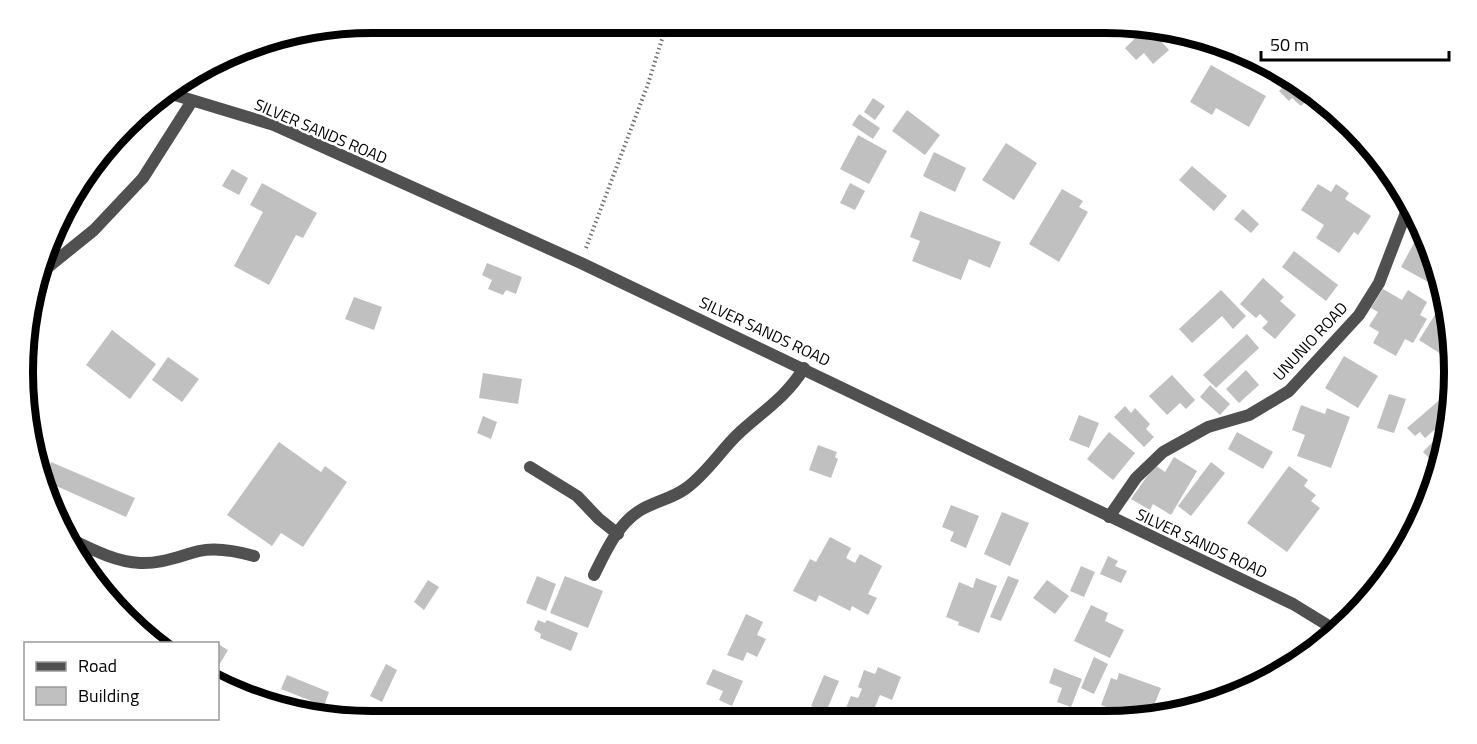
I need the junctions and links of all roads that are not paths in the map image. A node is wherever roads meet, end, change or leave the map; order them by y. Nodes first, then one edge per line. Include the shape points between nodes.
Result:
1 (176, 96) edge
2 (192, 101) junction
3 (1405, 215) edge
4 (50, 265) edge
5 (804, 368) junction
6 (530, 467) dead end
7 (1109, 517) junction
8 (618, 534) junction
9 (79, 543) edge
10 (254, 556) dead end
11 (594, 575) dead end
12 (1330, 626) edge

1 - 2 street, SILVER SANDS ROAD
2 - 4 street via 143,178 94,230
2 - 5 street, SILVER SANDS ROAD via 274,125
3 - 7 street, UNUNIO ROAD via 1379,283 1359,315 1289,391 1249,415 1208,427 1163,452 1136,478
5 - 7 street, SILVER SANDS ROAD
5 - 8 street via 791,388 751,421 701,476 684,490 640,511
6 - 8 street via 577,495
7 - 12 street, SILVER SANDS ROAD via 1293,604
8 - 11 street
9 - 10 street via 138,563 201,551

